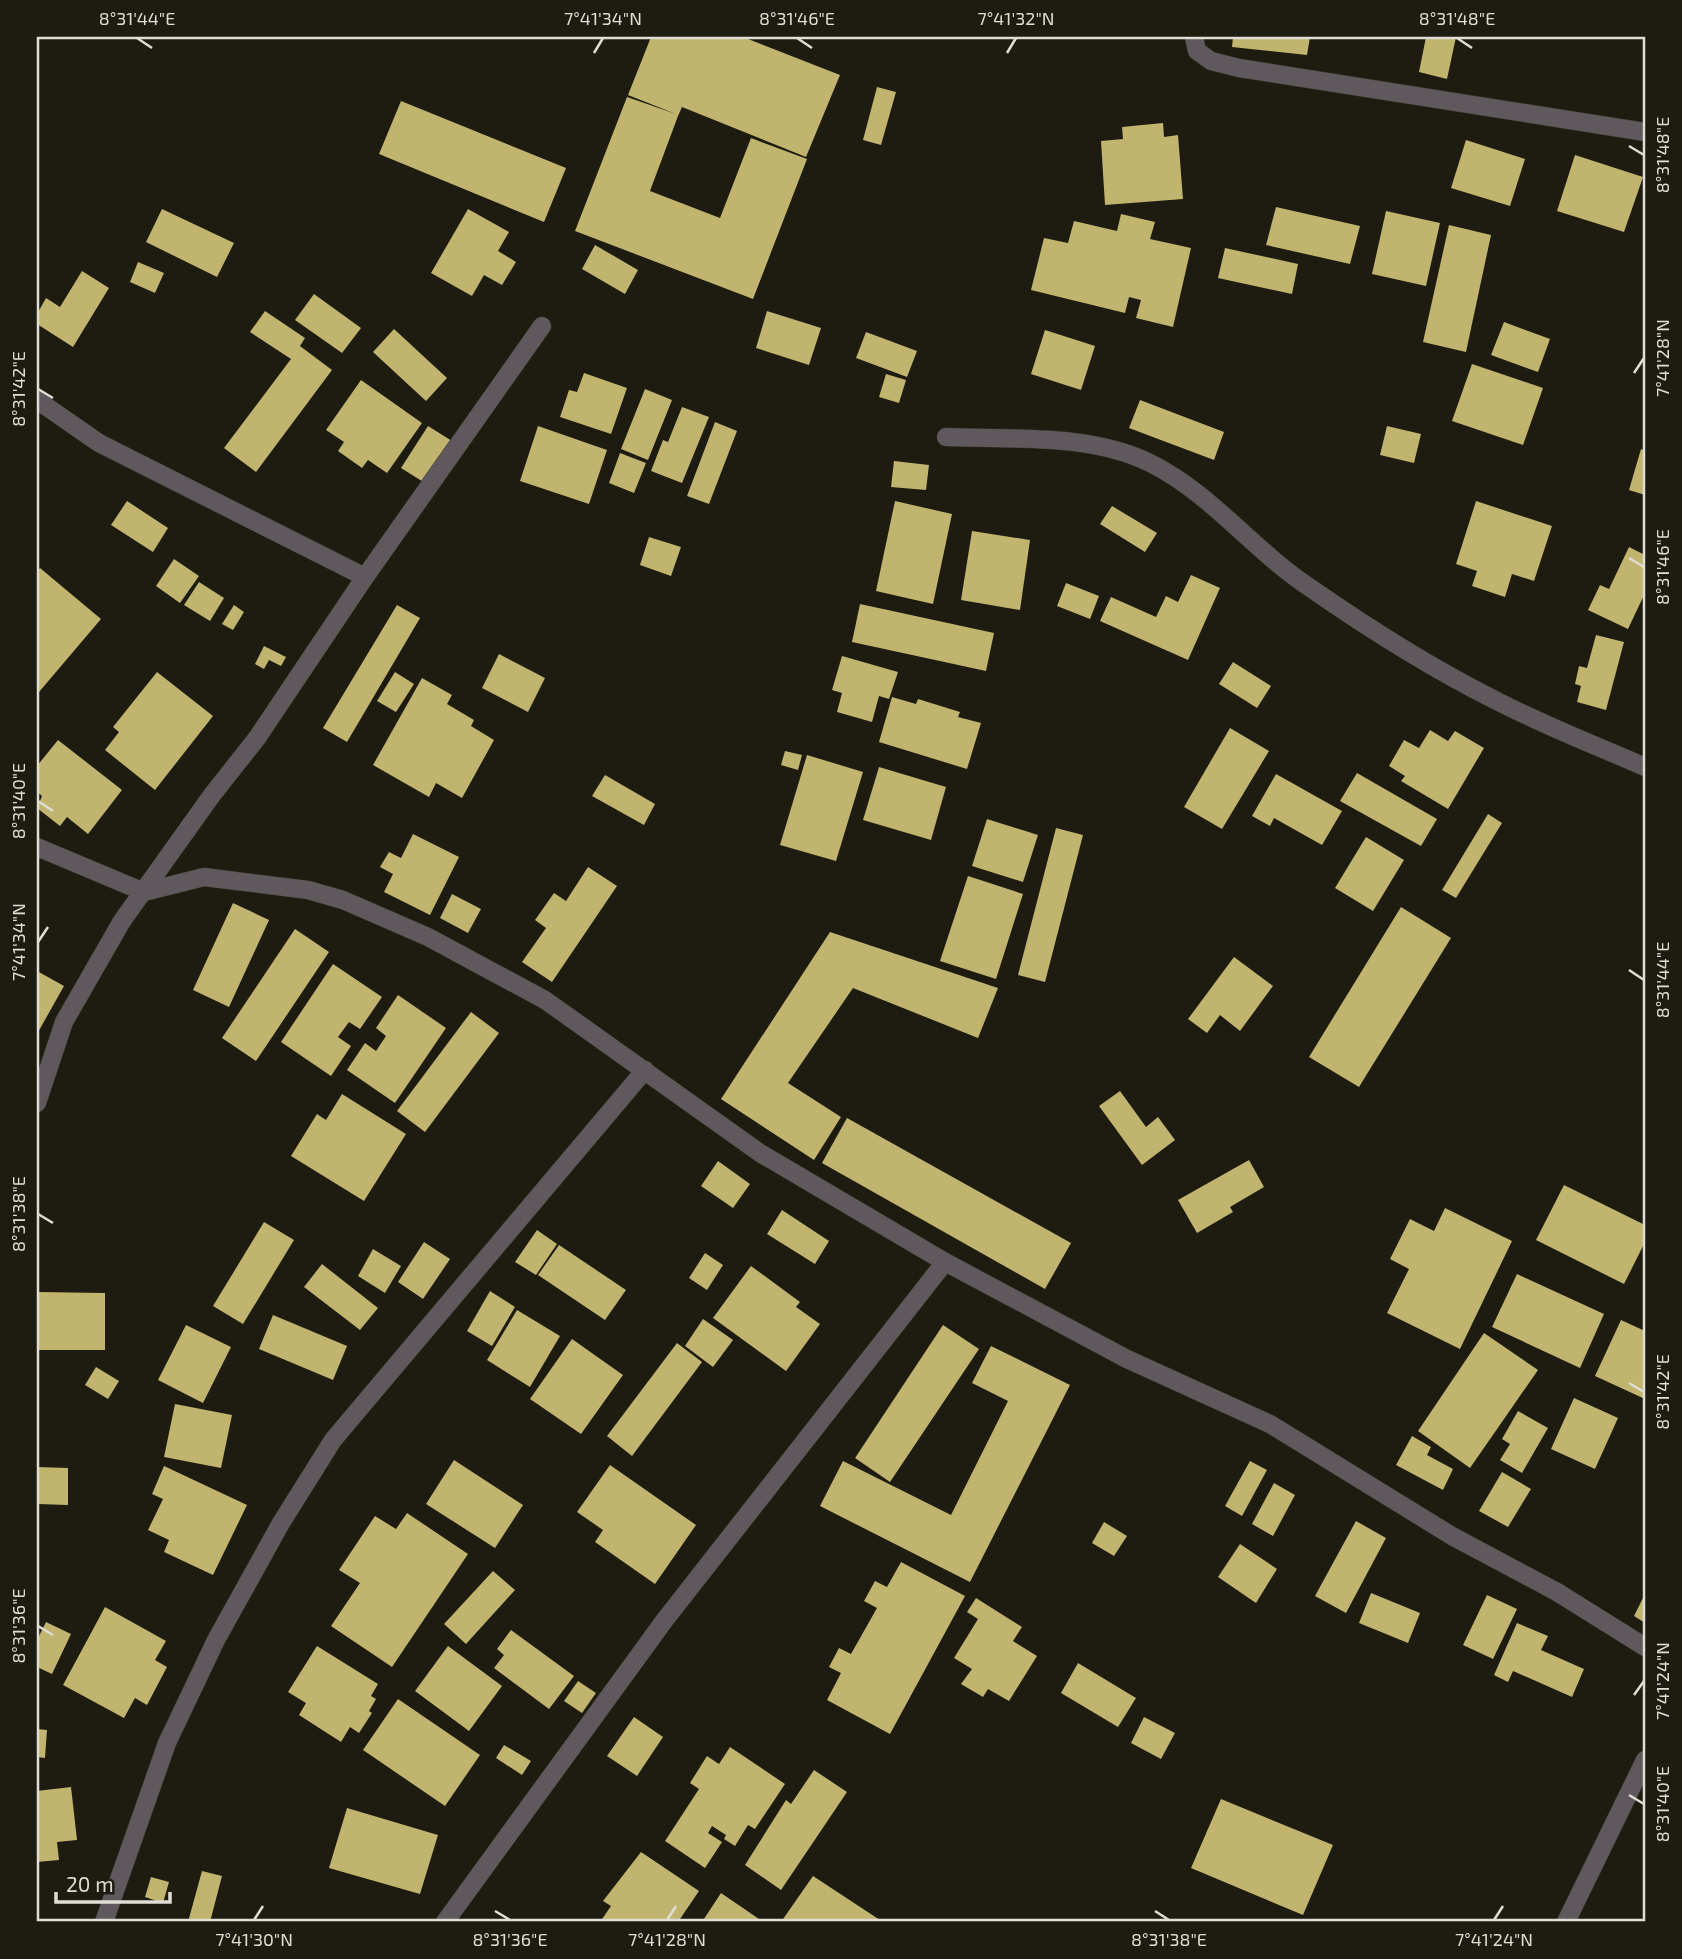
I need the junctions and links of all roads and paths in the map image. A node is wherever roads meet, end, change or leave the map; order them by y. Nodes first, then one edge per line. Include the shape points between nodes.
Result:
1 (1194, 37) edge
2 (1645, 132) edge
3 (542, 326) dead end
4 (37, 400) edge
5 (946, 437) dead end
6 (365, 577) junction
7 (1645, 767) edge
8 (37, 847) edge
9 (144, 892) junction
10 (645, 1070) junction
11 (37, 1103) edge
12 (944, 1262) junction
13 (1645, 1647) edge
14 (1645, 1760) edge
15 (104, 1922) edge
16 (446, 1922) edge
17 (1566, 1922) edge

1 - 2 street via 1197,51 1210,61 1239,68
3 - 6 street
4 - 6 street via 99,443
5 - 7 street via 1109,448 1150,463 1196,491 1306,586 1379,632 1495,701
6 - 9 street via 257,738
8 - 9 street
9 - 10 street via 204,877 308,890 343,900 428,937 545,1000
9 - 11 street via 103,951 64,1022
10 - 12 street via 760,1153
10 - 15 street via 326,1450 216,1640 167,1743
12 - 13 street via 1127,1359 1270,1424
12 - 16 street via 664,1621
14 - 17 street

